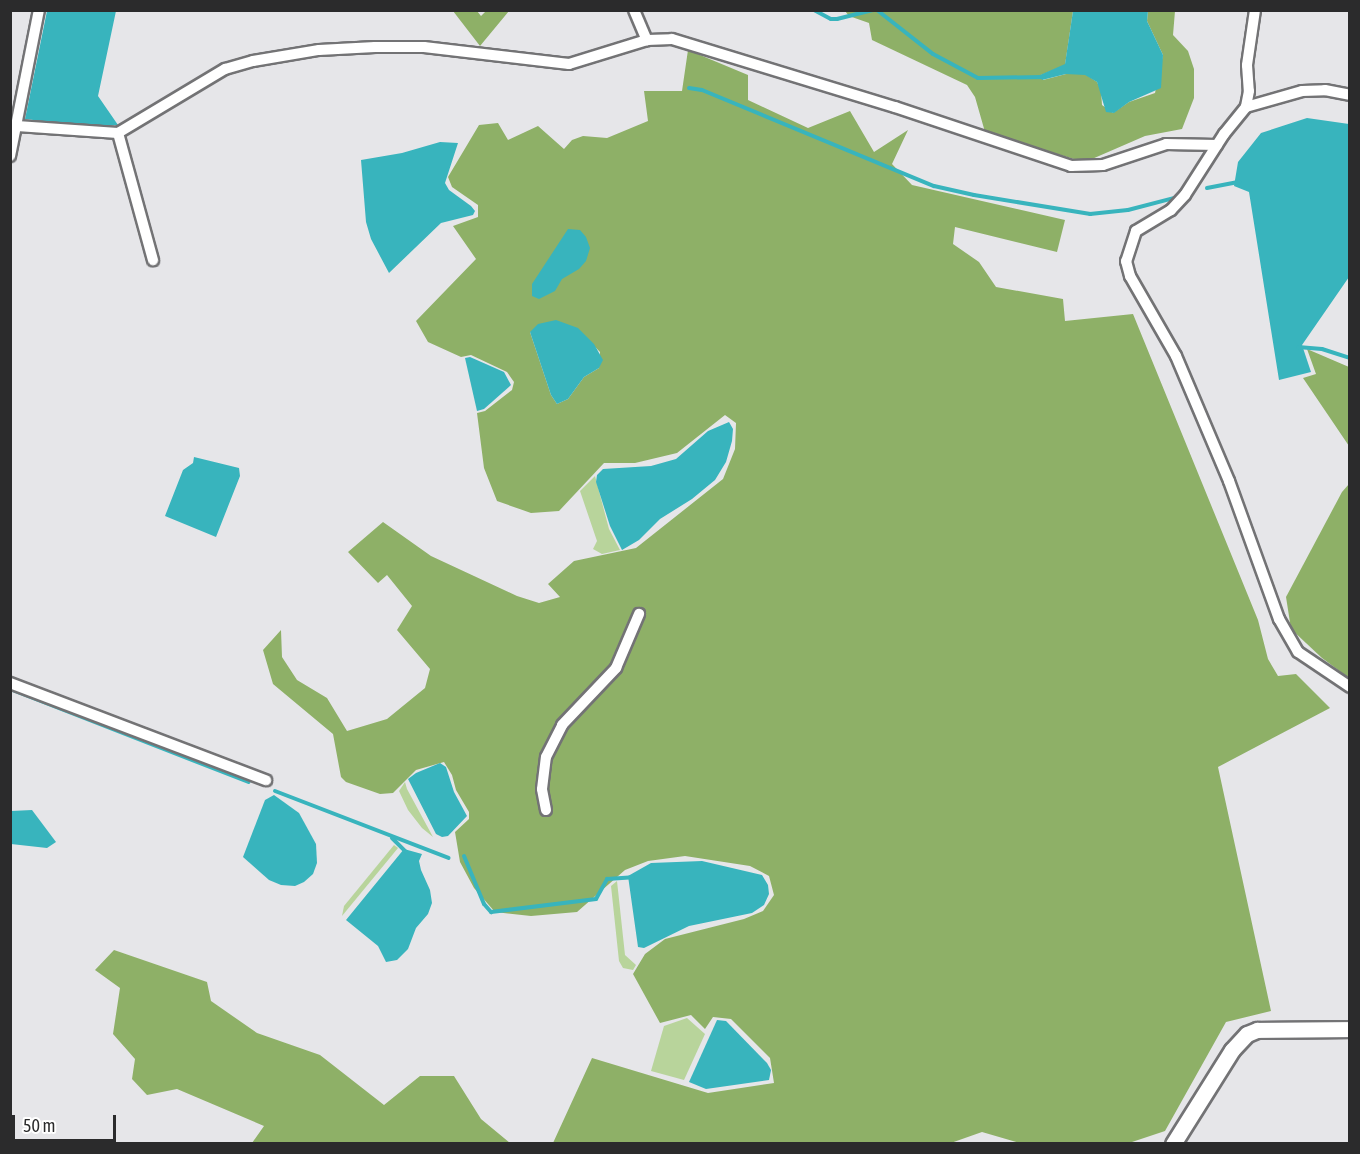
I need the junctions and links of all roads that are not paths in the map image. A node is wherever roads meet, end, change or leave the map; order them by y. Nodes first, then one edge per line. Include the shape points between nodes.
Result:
1 (39, 10) edge
2 (634, 10) edge
3 (1255, 10) edge
4 (647, 39) junction
5 (1350, 96) edge
6 (1246, 106) junction
7 (16, 126) junction
8 (118, 133) junction
9 (1217, 145) junction
10 (10, 156) edge
11 (153, 260) dead end
12 (639, 614) dead end
13 (10, 683) edge
14 (1350, 687) edge
15 (266, 780) dead end
16 (546, 810) dead end
17 (1350, 1029) edge
18 (1173, 1143) edge

1 - 7 street
2 - 4 street
3 - 6 street
4 - 8 street via 569,64 424,47 319,51 253,61 225,69
4 - 9 street via 672,39 714,50 1071,166 1103,165 1166,144
5 - 6 street via 1325,90 1302,91
6 - 9 street
7 - 8 street
7 - 10 street
8 - 11 street
9 - 14 street via 1171,210 1136,231 1128,254 1128,269 1176,356 1229,481 1279,619 1298,652
12 - 16 street via 616,668 562,725 546,757 542,776
13 - 15 street
17 - 18 street via 1257,1030 1247,1034 1232,1050

